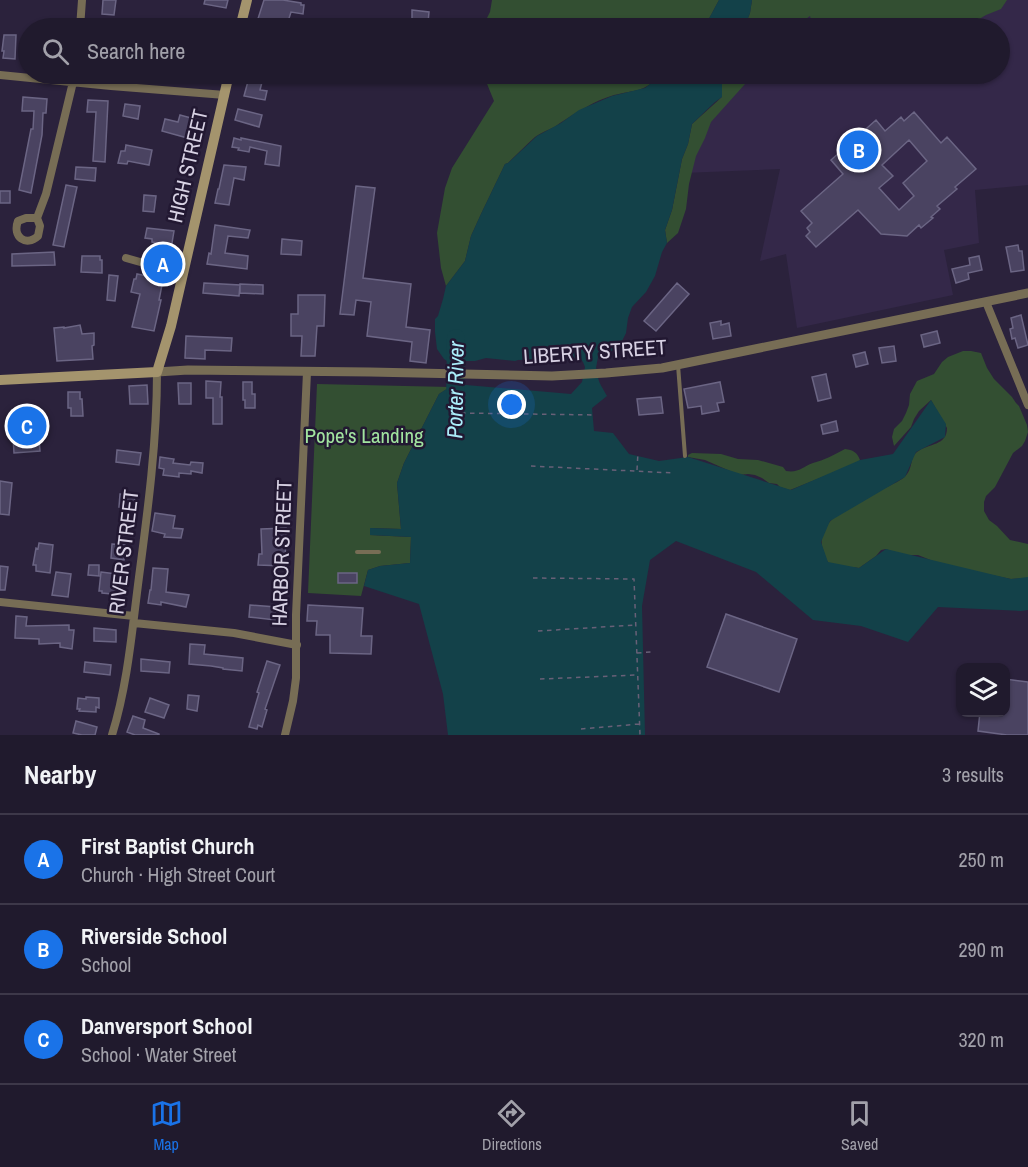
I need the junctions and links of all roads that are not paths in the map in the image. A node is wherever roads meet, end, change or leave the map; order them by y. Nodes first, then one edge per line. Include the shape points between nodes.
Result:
1 (82, 0) edge
2 (247, 0) edge
3 (81, 18) edge
4 (242, 18) edge
5 (0, 75) edge
6 (18, 77) edge
7 (73, 84) edge
8 (98, 84) edge
9 (228, 84) edge
10 (225, 94) junction
11 (37, 219) dead end
12 (126, 258) dead end
13 (183, 273) junction
14 (1028, 293) edge
15 (986, 302) junction
16 (678, 364) junction
17 (157, 372) junction
18 (307, 372) junction
19 (0, 380) edge
20 (1028, 405) edge
21 (685, 456) dead end
22 (357, 552) dead end
23 (379, 552) dead end
24 (0, 602) edge
25 (134, 620) junction
26 (297, 645) junction
27 (112, 735) edge
28 (285, 735) edge

1 - 3 street
2 - 4 main road
5 - 6 street
7 - 11 street
8 - 10 street
9 - 10 main road, HIGH STREET
10 - 13 main road, HIGH STREET
12 - 13 street
13 - 17 main road, HIGH STREET
14 - 15 street, LIBERTY STREET
15 - 16 street, LIBERTY STREET
15 - 20 street
16 - 18 street, LIBERTY STREET via 552,376
16 - 21 lane
17 - 18 street, LIBERTY STREET
17 - 19 main road
17 - 25 street, RIVER STREET via 155,437
18 - 26 street, HARBOR STREET
22 - 23 lane
24 - 25 street
25 - 26 street
25 - 27 street, RIVER STREET via 126,682
26 - 28 street, HARBOR STREET via 293,701

